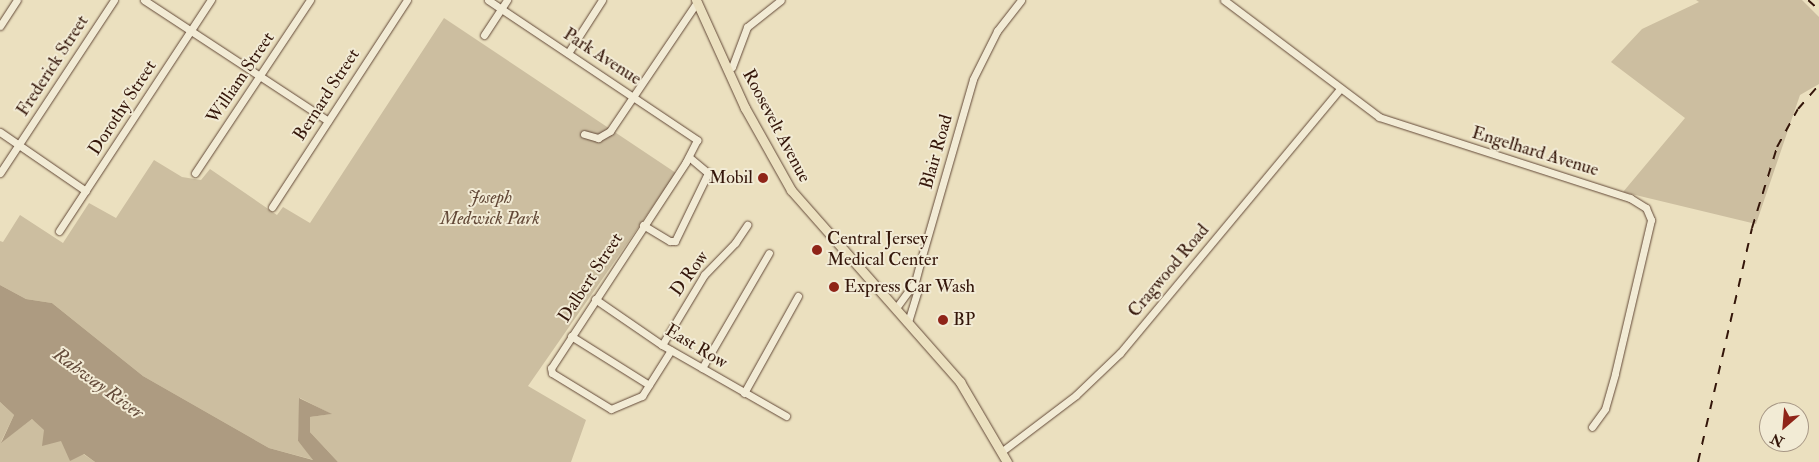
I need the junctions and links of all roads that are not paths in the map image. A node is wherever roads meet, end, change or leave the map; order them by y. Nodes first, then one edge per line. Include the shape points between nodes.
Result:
1 (18, 0) edge
2 (114, 0) edge
3 (144, 0) edge
4 (211, 0) edge
5 (310, 0) edge
6 (407, 0) edge
7 (488, 0) edge
8 (507, 0) edge
9 (602, 0) edge
10 (781, 0) edge
11 (1021, 0) edge
12 (1224, 0) edge
13 (696, 1) edge
14 (502, 9) junction
15 (0, 26) edge
16 (190, 31) junction
17 (484, 35) dead end
18 (568, 53) junction
19 (727, 69) junction
20 (261, 76) junction
21 (1340, 89) junction
22 (634, 96) junction
23 (328, 121) junction
24 (0, 132) edge
25 (584, 134) dead end
26 (698, 142) joint
27 (19, 145) junction
28 (689, 156) junction
29 (0, 173) edge
30 (195, 173) dead end
31 (86, 191) junction
32 (272, 207) dead end
33 (643, 225) junction
34 (747, 225) dead end
35 (59, 231) dead end
36 (770, 253) dead end
37 (915, 282) junction
38 (798, 296) dead end
39 (595, 299) junction
40 (896, 308) junction
41 (908, 322) junction
42 (571, 336) junction
43 (662, 345) junction
44 (671, 350) junction
45 (702, 368) junction
46 (649, 385) junction
47 (744, 393) junction
48 (786, 416) dead end
49 (1592, 428) dead end
50 (1001, 452) junction
51 (1007, 462) edge

1 - 15 street
2 - 27 street, Frederick Street
3 - 16 street
4 - 16 street, Dorothy Street
5 - 20 street, William Street
6 - 23 street, Bernard Street
7 - 14 street, Park Avenue
8 - 14 street
9 - 18 street
10 - 19 street via 747,27 732,67
11 - 37 street, Blair Road via 997,31 973,79
12 - 21 street, Engelhard Avenue
13 - 19 main road, Roosevelt Avenue
13 - 22 street
14 - 17 street
14 - 18 street, Park Avenue
16 - 20 street
16 - 31 street, Dorothy Street
18 - 22 street, Park Avenue
19 - 40 main road, Roosevelt Avenue via 768,153 791,190
20 - 23 street
20 - 30 street, William Street
21 - 49 street, Engelhard Avenue via 1369,112 1391,123 1630,198 1646,208 1651,220 1615,374 1605,410
21 - 50 street, Cragwood Road via 1116,358 1076,395
22 - 25 street via 604,136 591,138
22 - 26 street, Park Avenue via 694,136
23 - 32 street, Bernard Street
24 - 27 street
26 - 28 street, Dalbert Street
27 - 29 street, Frederick Street
27 - 31 street
28 - 33 street, Dalbert Street
28 - 33 street via 708,173 675,241
31 - 35 street, Dorothy Street
33 - 39 street, Dalbert Street
34 - 43 street, D Row via 736,243 704,275
36 - 45 street
37 - 40 street
37 - 41 street, Blair Road via 917,292
38 - 47 street
39 - 42 street, Dalbert Street
39 - 43 street, East Row
40 - 41 main road, Roosevelt Avenue
41 - 50 main road, Roosevelt Avenue via 960,382
42 - 46 street
42 - 46 street, Dalbert Street via 552,373 611,409 642,396
43 - 44 street, East Row
44 - 45 street, East Row
44 - 46 street
45 - 47 street, East Row
47 - 48 street, East Row
50 - 51 main road, Roosevelt Avenue

